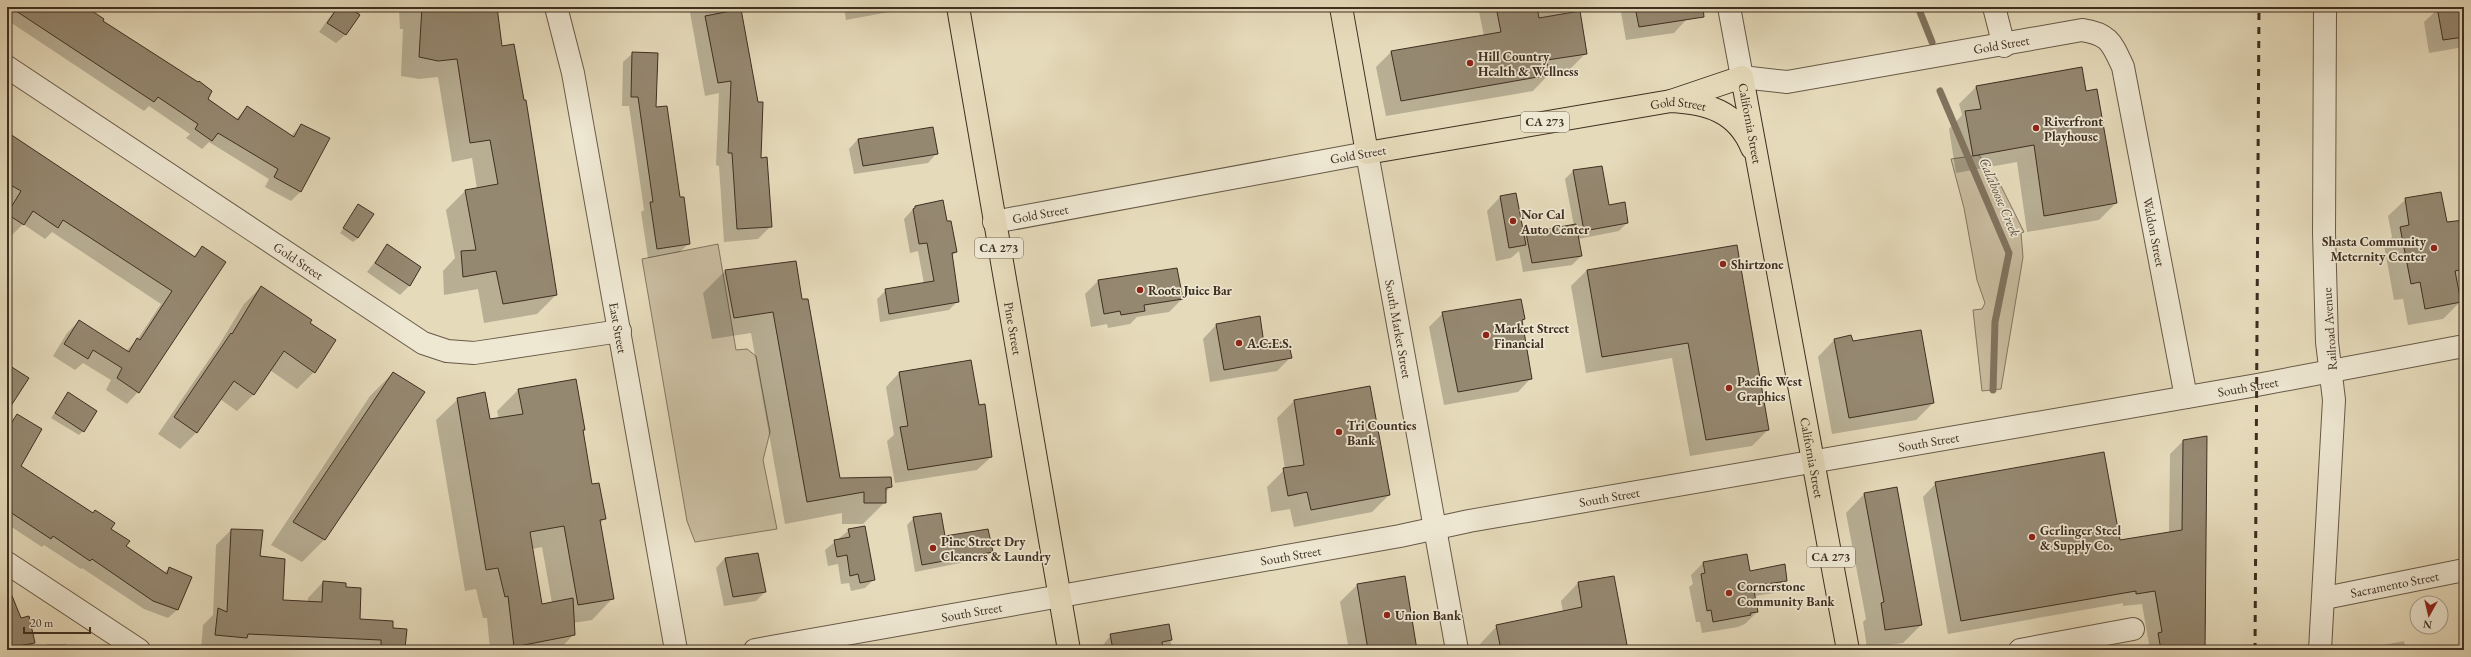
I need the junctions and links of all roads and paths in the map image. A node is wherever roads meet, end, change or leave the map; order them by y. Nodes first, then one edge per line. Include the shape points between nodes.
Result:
1 (556, 7) edge
2 (958, 7) edge
3 (1341, 7) edge
4 (1730, 7) edge
5 (1994, 7) edge
6 (2325, 7) edge
7 (2004, 46) junction
8 (7, 67) edge
9 (2123, 68) joint
10 (1742, 76) junction
11 (1671, 101) junction
12 (1722, 112) joint
13 (1367, 153) junction
14 (1761, 170) junction
15 (994, 222) junction
16 (620, 331) junction
17 (2464, 346) edge
18 (2331, 370) junction
19 (2186, 396) junction
20 (1814, 463) junction
21 (1435, 528) junction
22 (7, 563) edge
23 (2464, 570) edge
24 (1060, 595) junction
25 (2325, 598) junction
26 (2133, 629) dead end
27 (2074, 645) edge
28 (139, 650) edge
29 (676, 650) edge
30 (755, 650) edge
31 (1069, 650) edge
32 (1457, 650) edge
33 (1848, 650) edge
34 (2020, 650) edge
35 (2320, 650) edge

1 - 16 street, East Street via 573,73
2 - 15 main road, Pine Street / CA 273
3 - 13 main road, South Market Street
4 - 10 street, California Street
5 - 7 street
6 - 18 street, Railroad Avenue via 2324,233 2327,342
7 - 9 street, Gold Street via 2082,30 2095,32 2111,41
7 - 10 street, Gold Street via 1787,82
8 - 16 street, Gold Street via 423,344 447,351 474,353
9 - 19 street, Waldon Street
10 - 11 main road, California Street / CA 273
10 - 14 main road, California Street / CA 273
11 - 12 main road, Gold Street / CA 273 via 1699,103
11 - 13 main road, Gold Street / CA 273
12 - 14 main road, California Street / CA 273 via 1740,126
13 - 15 street, Gold Street
13 - 21 street, South Market Street
14 - 20 main road, California Street / CA 273
15 - 24 main road, Pine Street / CA 273
16 - 29 street, East Street
17 - 18 street, South Street
18 - 19 street, South Street
18 - 25 street, Railroad Avenue via 2334,400
19 - 20 street, South Street
20 - 21 street, South Street
20 - 33 main road, California Street / CA 273
21 - 24 street, South Street
21 - 32 street, South Market Street
22 - 28 street
23 - 25 street, Sacramento Street
24 - 30 street, South Street
24 - 31 main road, Pine Street / CA 273
25 - 35 street, Railroad Avenue
26 - 27 street
27 - 34 street

